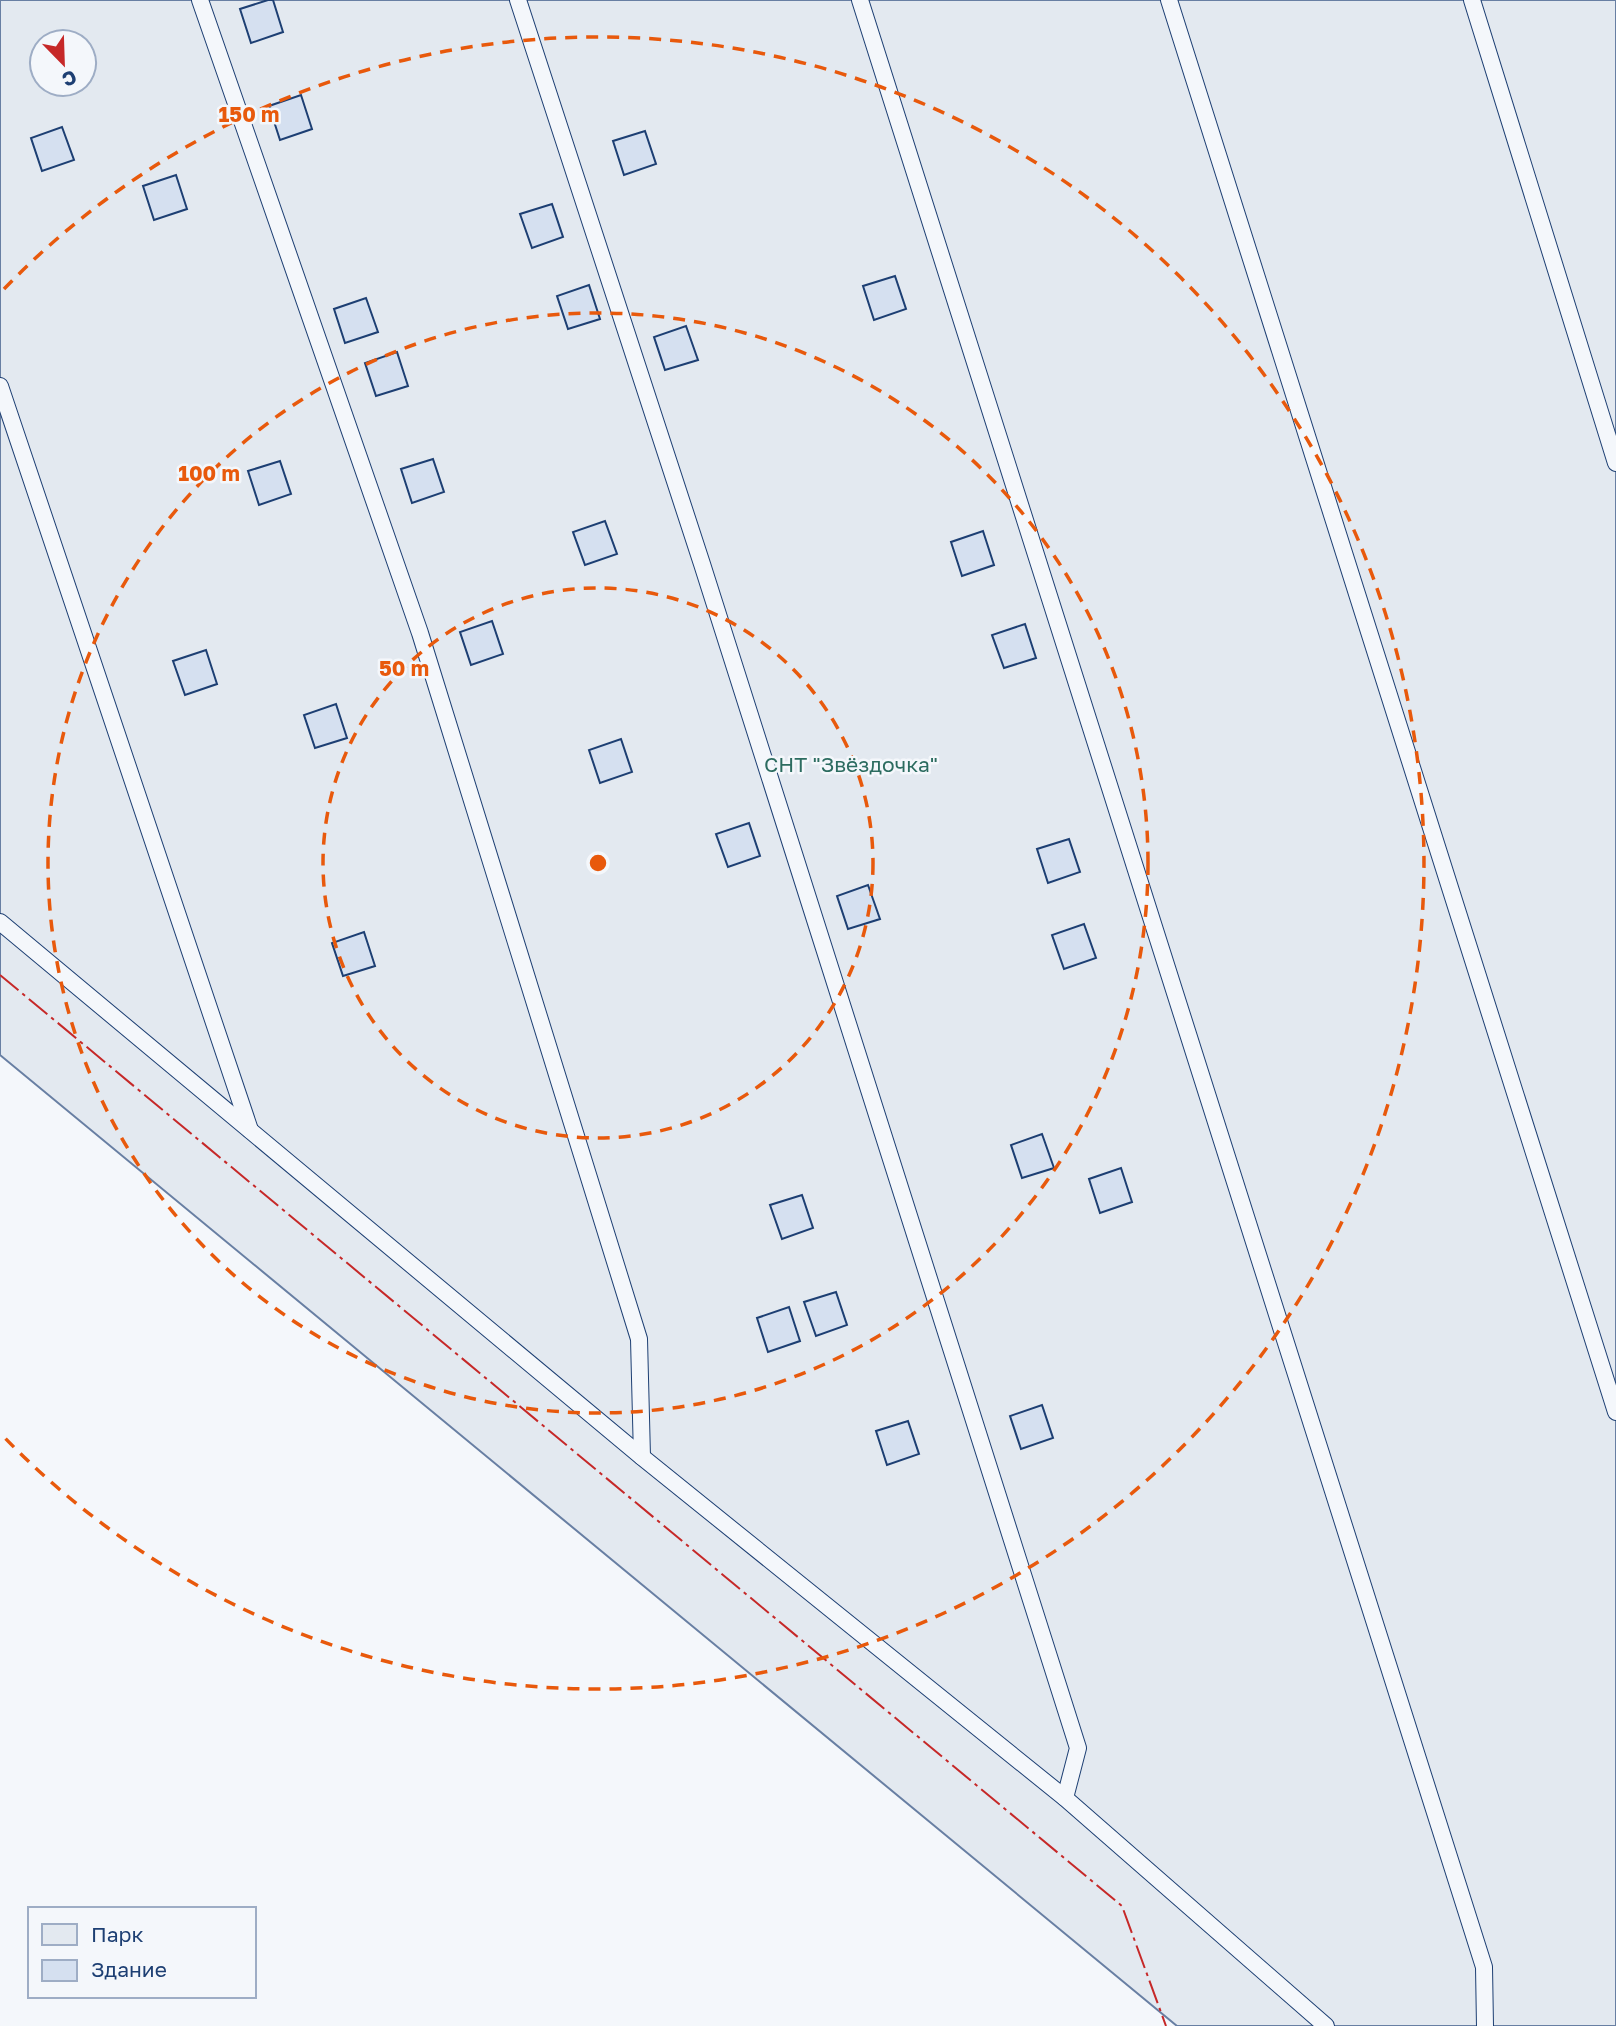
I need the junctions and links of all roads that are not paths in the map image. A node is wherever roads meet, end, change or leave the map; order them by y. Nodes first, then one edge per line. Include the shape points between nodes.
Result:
1 (200, 0) edge
2 (518, 0) edge
3 (860, 0) edge
4 (1169, 0) edge
5 (1472, 0) edge
6 (0, 386) edge
7 (1616, 463) edge
8 (0, 922) edge
9 (250, 1130) junction
10 (1616, 1412) edge
11 (642, 1457) junction
12 (1065, 1798) junction
13 (1326, 2026) edge
14 (1485, 2026) edge

1 - 11 lane via 420,633 639,1339
2 - 12 lane via 1078,1748
3 - 14 lane via 1484,1967
4 - 10 lane
5 - 7 lane
6 - 9 lane
8 - 9 lane
9 - 11 lane
11 - 12 lane
12 - 13 lane

